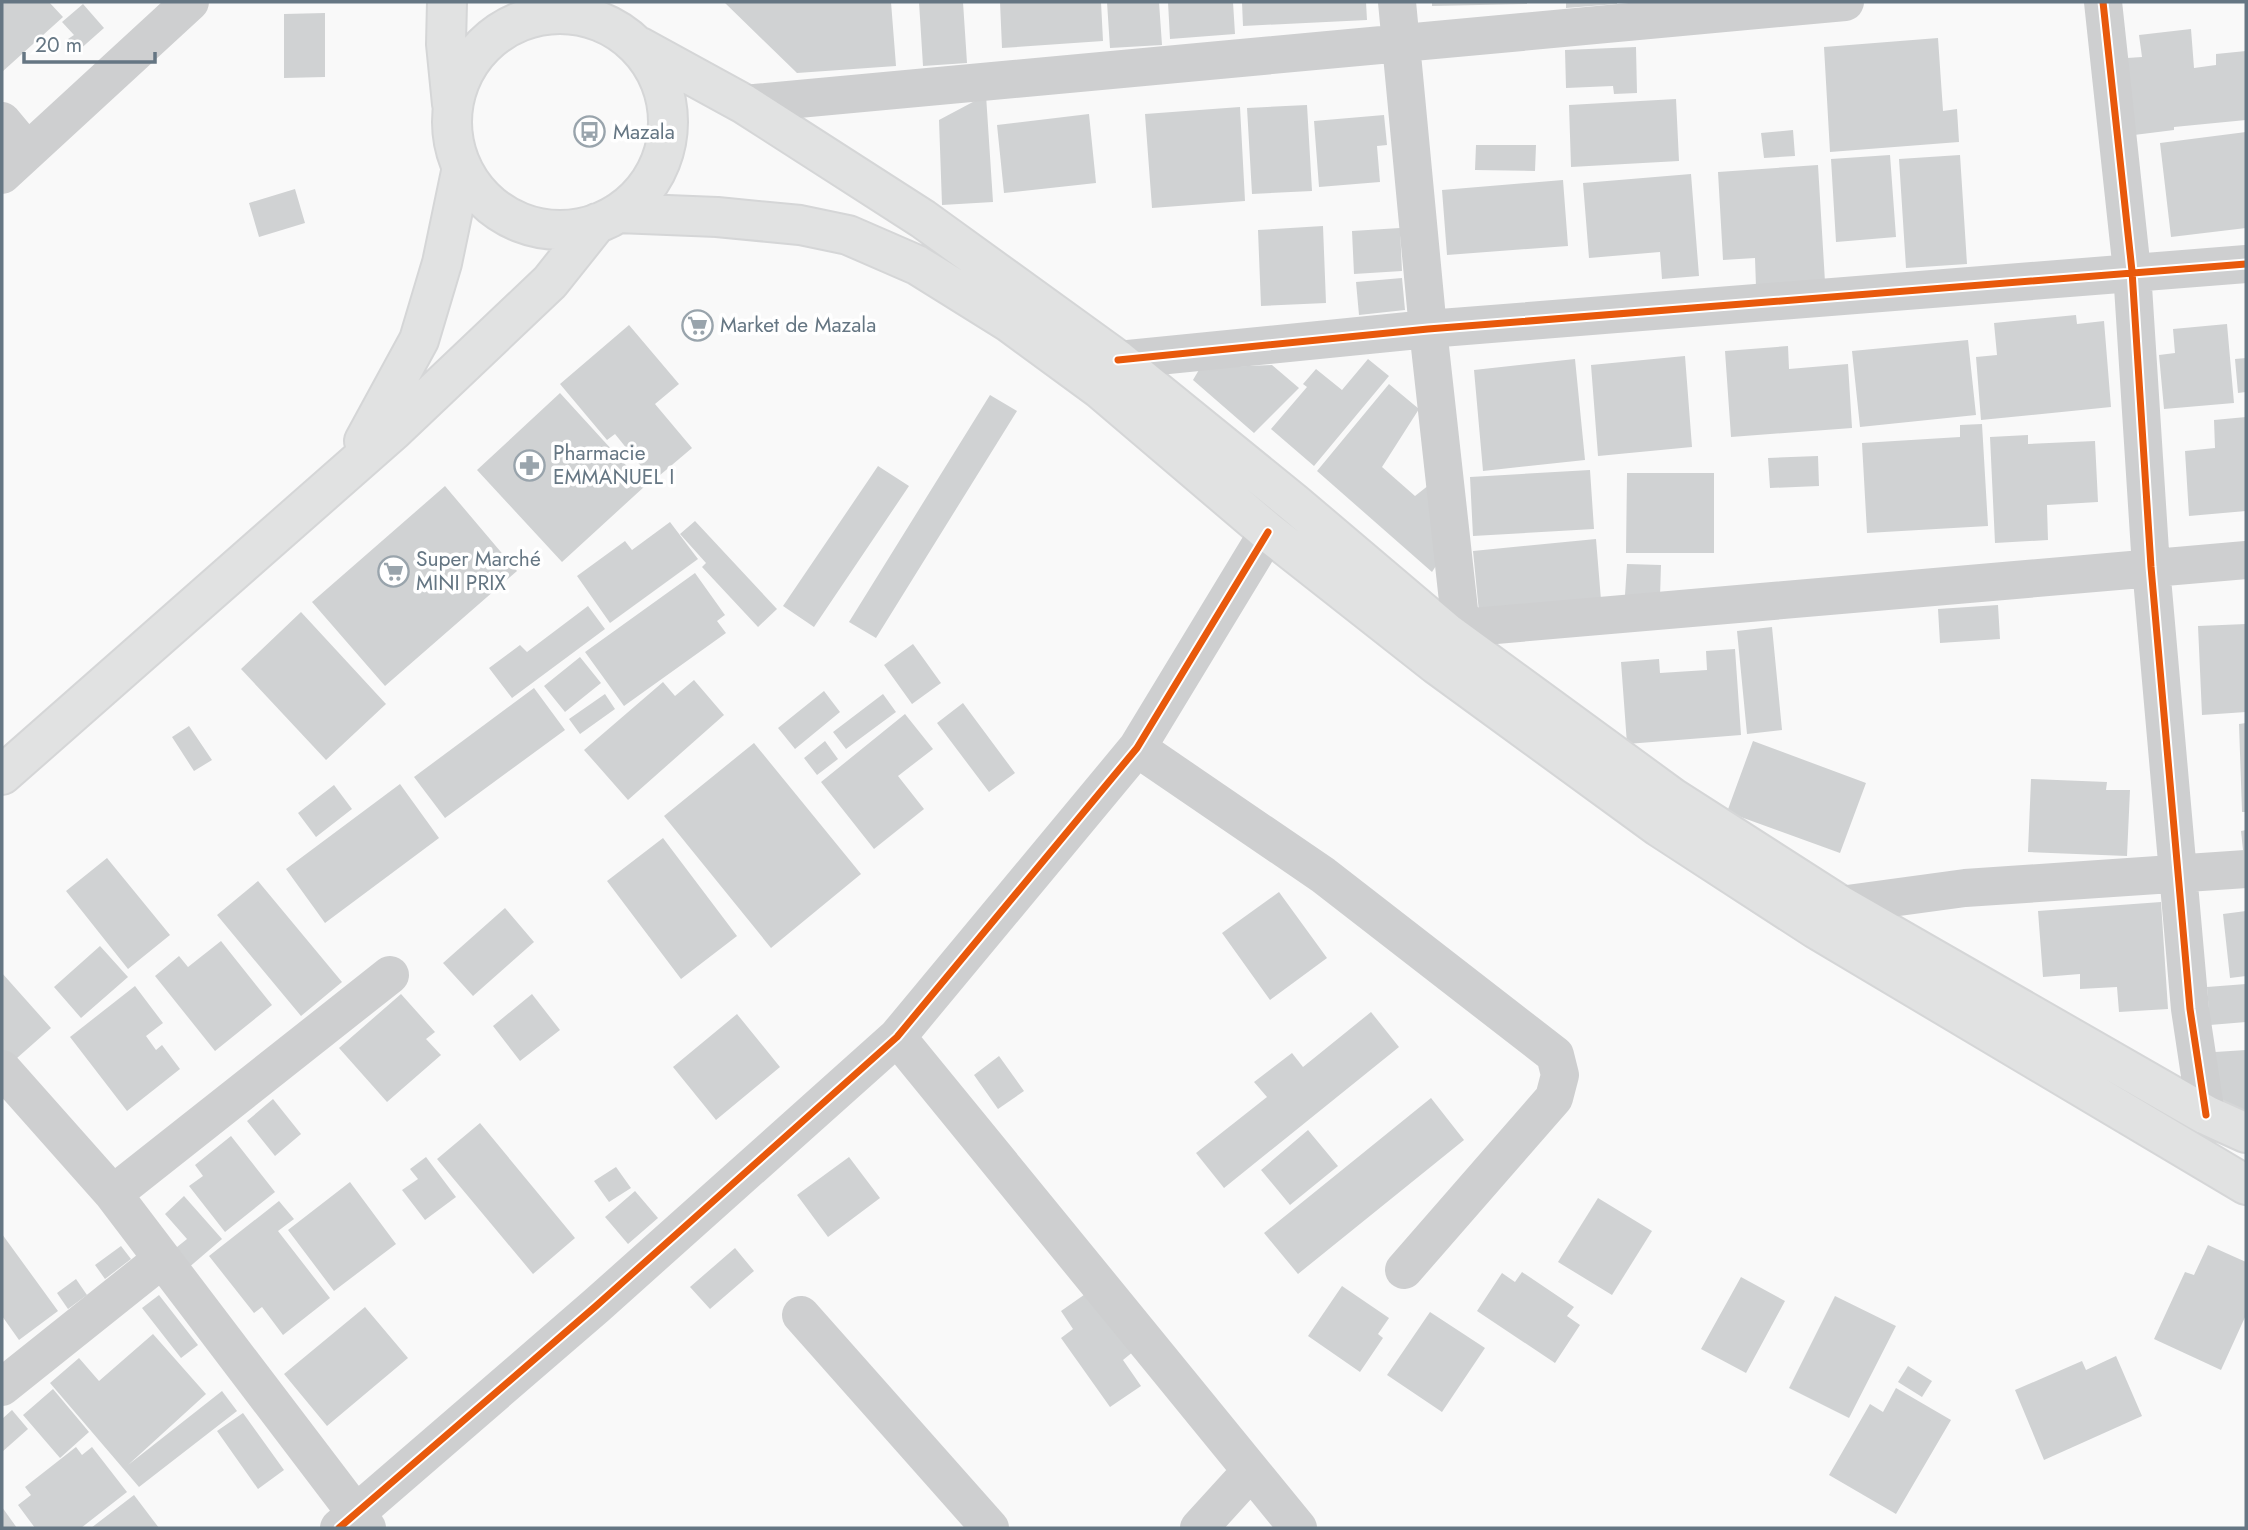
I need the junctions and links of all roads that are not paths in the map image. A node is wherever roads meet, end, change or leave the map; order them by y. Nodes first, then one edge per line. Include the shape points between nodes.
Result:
1 (190, 2) edge
2 (447, 2) edge
3 (597, 2) edge
4 (1397, 2) edge
5 (1845, 2) edge
6 (2103, 2) edge
7 (630, 40) junction
8 (1402, 41) junction
9 (744, 104) junction
10 (453, 110) junction
11 (2, 121) edge
12 (15, 163) edge
13 (462, 167) junction
14 (607, 218) junction
15 (2246, 264) edge
16 (2132, 271) junction
17 (1428, 329) junction
18 (1118, 360) junction
19 (343, 475) junction
20 (1268, 532) junction
21 (2246, 560) edge
22 (2151, 567) junction
23 (1453, 630) junction
24 (1137, 748) junction
25 (2, 775) edge
26 (2246, 869) edge
27 (2179, 874) junction
28 (1840, 905) junction
29 (390, 975) dead end
30 (897, 1037) junction
31 (2, 1069) edge
32 (2206, 1115) junction
33 (2246, 1132) edge
34 (2246, 1185) edge
35 (113, 1194) junction
36 (161, 1260) junction
37 (1404, 1269) dead end
38 (801, 1315) dead end
39 (2, 1387) edge
40 (1251, 1471) junction
41 (354, 1524) edge
42 (990, 1528) edge
43 (1199, 1528) edge
44 (1298, 1528) edge

1 - 12 street
2 - 10 main road
3 - 7 main road
4 - 8 street
5 - 8 street
6 - 16 street
7 - 9 main road
7 - 10 main road via 593,18 562,13 530,18 502,31 478,53
7 - 14 main road via 660,79 666,97 667,135 646,188
8 - 9 street
8 - 17 street
9 - 18 main road via 923,219
10 - 13 main road via 454,139
11 - 12 street
13 - 14 main road via 489,204 530,226 575,229
13 - 19 main road via 442,263 419,340
14 - 19 main road via 550,282
14 - 20 main road via 717,217 800,225 848,234 917,265 1010,323 1100,389
15 - 16 street
16 - 17 street
16 - 22 street
17 - 18 street
17 - 23 street
18 - 23 main road
19 - 25 main road
20 - 24 street
20 - 34 main road via 1437,665 1660,827 1816,929
21 - 22 street
22 - 23 street
22 - 27 street
23 - 28 main road via 1673,798
24 - 30 street
24 - 37 street via 1322,875 1555,1055 1560,1075 1554,1098
26 - 27 street
27 - 28 street via 1965,888
27 - 32 street via 2190,1009
28 - 32 main road
29 - 35 street
30 - 40 street
30 - 41 street
31 - 35 street
32 - 33 main road
35 - 36 street
36 - 39 street
36 - 41 street
38 - 42 street
40 - 43 street
40 - 44 street

